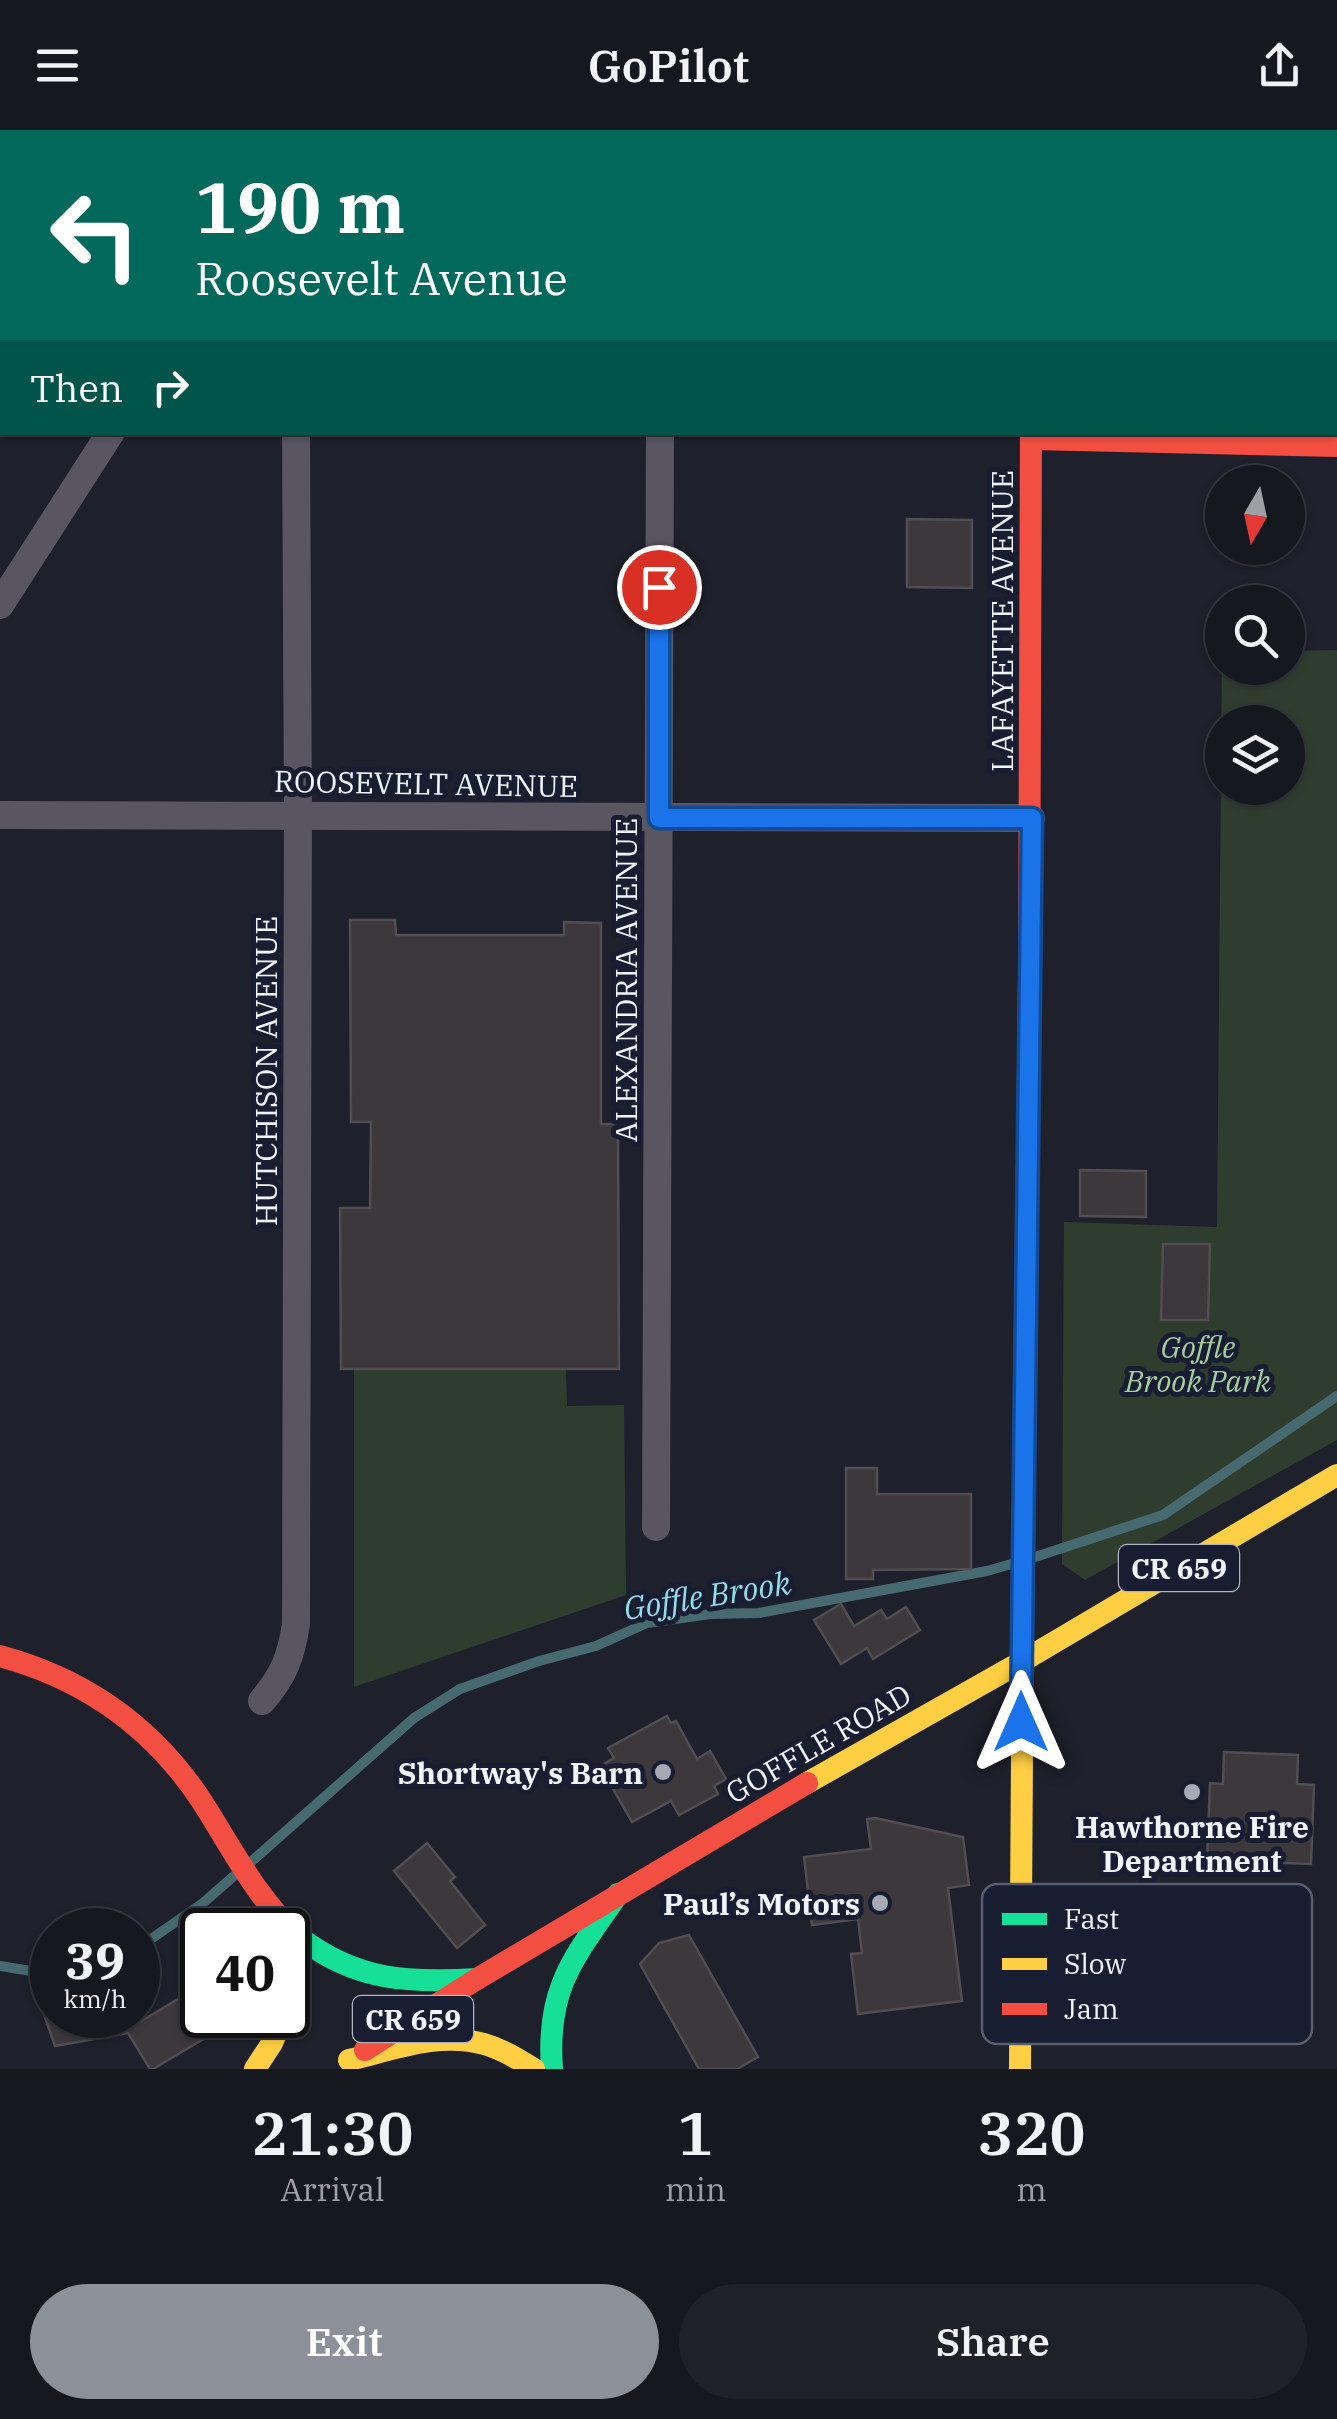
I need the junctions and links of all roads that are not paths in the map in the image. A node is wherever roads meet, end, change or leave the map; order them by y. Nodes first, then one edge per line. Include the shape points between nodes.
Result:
1 (109, 435) edge
2 (296, 435) edge
3 (660, 435) edge
4 (1031, 436) edge
5 (1337, 446) edge
6 (0, 605) edge
7 (298, 813) junction
8 (0, 814) edge
9 (659, 818) junction
10 (1032, 818) junction
11 (1337, 1475) edge
12 (656, 1528) dead end
13 (0, 1656) edge
14 (1021, 1662) junction
15 (262, 1701) dead end
16 (1020, 1884) edge
17 (618, 1894) junction
18 (261, 1897) junction
19 (266, 1908) edge
20 (477, 1978) junction
21 (274, 2038) edge
22 (1020, 2044) edge
23 (340, 2064) edge
24 (255, 2069) edge
25 (534, 2069) edge
26 (552, 2069) edge
27 (1020, 2069) edge

1 - 6 street
2 - 7 street, HUTCHISON AVENUE
3 - 9 street, ALEXANDRIA AVENUE
4 - 5 main road
4 - 10 main road, LAFAYETTE AVENUE
7 - 8 street, ROOSEVELT AVENUE
7 - 9 street, ROOSEVELT AVENUE
7 - 15 street, HUTCHISON AVENUE via 296,1624 286,1666
9 - 10 street, ROOSEVELT AVENUE
9 - 12 street, ALEXANDRIA AVENUE
10 - 14 main road, LAFAYETTE AVENUE
11 - 14 main road, GOFFLE ROAD / CR 659
13 - 18 main road via 61,1676 138,1728 197,1795
14 - 16 main road, LAFAYETTE AVENUE
14 - 17 main road, GOFFLE ROAD / CR 659
17 - 20 main road, GOFFLE ROAD / CR 659
17 - 26 main road via 558,1988 551,2014
18 - 19 main road
18 - 20 main road via 291,1932 358,1971 396,1980
20 - 23 main road, GOFFLE ROAD / CR 659
21 - 24 main road
22 - 27 main road, LAFAYETTE AVENUE
23 - 25 main road via 438,2041 475,2042

